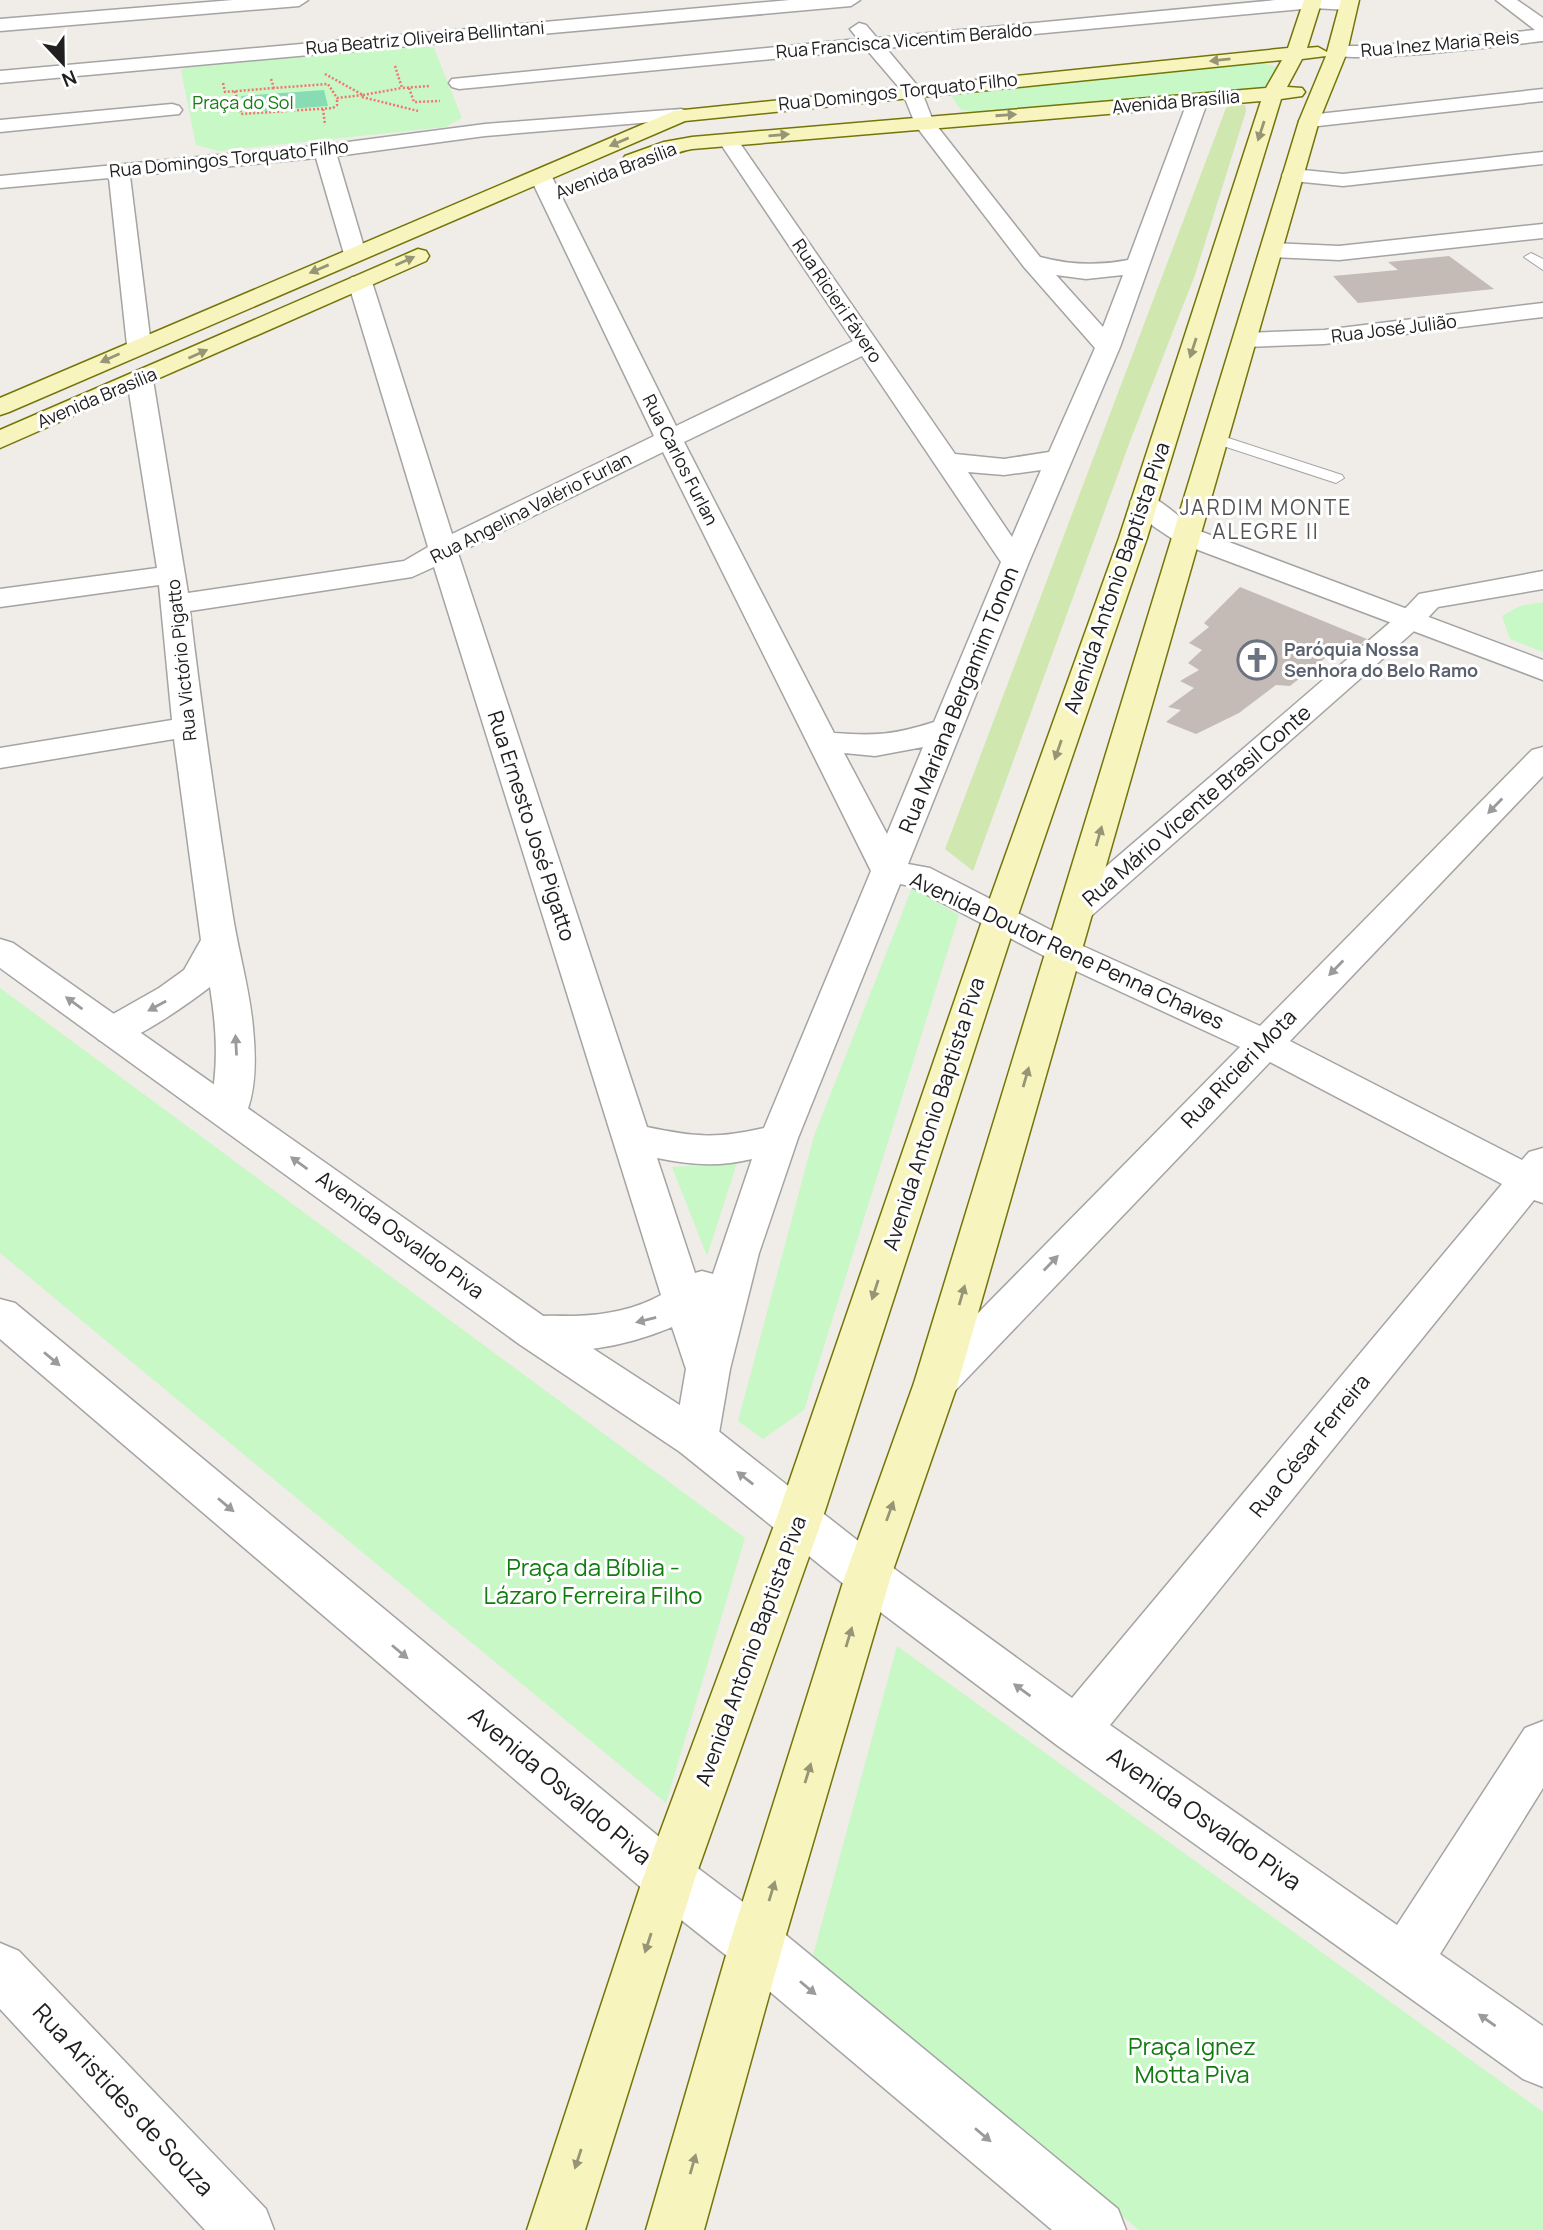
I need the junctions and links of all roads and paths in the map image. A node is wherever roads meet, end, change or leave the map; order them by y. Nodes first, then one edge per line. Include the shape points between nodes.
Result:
1 (299, 0) edge
2 (586, 0) edge
3 (1505, 0) edge
4 (843, 1) edge
5 (1313, 1) edge
6 (1349, 2) edge
7 (154, 6) edge
8 (601, 22) junction
9 (0, 25) edge
10 (1543, 27) edge
11 (1543, 35) edge
12 (437, 38) junction
13 (872, 44) junction
14 (160, 45) junction
15 (1337, 52) junction
16 (1296, 53) junction
17 (393, 58) dead end
18 (324, 74) dead end
19 (0, 77) edge
20 (271, 79) dead end
21 (223, 83) dead end
22 (451, 84) junction
23 (274, 88) junction
24 (402, 88) junction
25 (409, 88) junction
26 (1323, 90) junction
27 (235, 91) junction
28 (1273, 94) junction
29 (363, 95) junction
30 (1543, 95) edge
31 (357, 96) junction
32 (337, 98) junction
33 (1198, 100) junction
34 (238, 103) junction
35 (918, 107) junction
36 (180, 108) junction
37 (426, 113) dead end
38 (681, 115) junction
39 (1309, 121) junction
40 (0, 126) edge
41 (486, 132) junction
42 (728, 140) junction
43 (325, 151) junction
44 (1543, 158) edge
45 (573, 162) junction
46 (182, 163) junction
47 (119, 170) junction
48 (609, 171) dead end
49 (1293, 175) junction
50 (0, 181) edge
51 (555, 186) junction
52 (525, 207) dead end
53 (1543, 231) edge
54 (436, 247) dead end
55 (1271, 250) junction
56 (1032, 262) junction
57 (1140, 264) junction
58 (358, 268) junction
59 (1543, 310) edge
60 (1245, 340) junction
61 (139, 345) junction
62 (865, 345) junction
63 (1108, 347) junction
64 (141, 380) junction
65 (0, 407) edge
66 (1173, 410) junction
67 (1220, 428) junction
68 (669, 439) junction
69 (0, 440) edge
70 (1060, 458) junction
71 (947, 461) junction
72 (1336, 478) dead end
73 (1144, 502) junction
74 (1187, 536) junction
75 (1133, 538) junction
76 (443, 550) junction
77 (1015, 562) junction
78 (1543, 580) edge
79 (174, 590) junction
80 (0, 598) edge
81 (1411, 619) junction
82 (1543, 671) edge
83 (188, 727) junction
84 (947, 728) junction
85 (822, 741) junction
86 (1543, 757) edge
87 (0, 758) edge
88 (889, 872) junction
89 (1078, 909) junction
90 (1000, 918) junction
91 (219, 940) junction
92 (0, 951) edge
93 (1063, 951) junction
94 (112, 1031) junction
95 (1264, 1042) junction
96 (228, 1112) junction
97 (632, 1138) junction
98 (779, 1138) junction
99 (1538, 1176) edge
100 (740, 1253) junction
101 (684, 1303) junction
102 (0, 1315) edge
103 (534, 1332) junction
104 (708, 1369) junction
105 (936, 1383) junction
106 (696, 1439) junction
107 (799, 1520) junction
108 (868, 1576) junction
109 (1076, 1730) junction
110 (1543, 1744) edge
111 (669, 1878) junction
112 (756, 1944) junction
113 (1405, 1961) junction
114 (0, 1970) edge
115 (1543, 2059) edge
116 (245, 2230) edge
117 (556, 2230) edge
118 (675, 2230) edge
119 (1097, 2230) edge

1 - 7 street
2 - 8 street
3 - 10 street
4 - 8 street, Rua Beatriz Oliveira Bellintani
4 - 13 street
5 - 6 street, Rua Francisca Vicentim Beraldo
5 - 13 street, Rua Francisca Vicentim Beraldo
5 - 16 main road, Avenida Antonio Baptista Piva
6 - 15 main road
7 - 9 street
7 - 14 street
8 - 12 street, Rua Beatriz Oliveira Bellintani
11 - 15 street, Rua Inez Maria Reis
12 - 14 street, Rua Beatriz Oliveira Bellintani
12 - 22 street
13 - 22 street, Rua Francisca Vicentim Beraldo
13 - 35 street
14 - 19 street, Rua Beatriz Oliveira Bellintani
14 - 36 street
15 - 16 main road, Rua Domingos Torquato Filho
15 - 26 main road
16 - 28 main road, Avenida Antonio Baptista Piva
16 -> 35 main road, Rua Domingos Torquato Filho
17 - 24 path
18 - 29 path
20 - 23 path
21 - 27 path via 225,92
22 - 25 path
22 - 25 path via 453,101 414,102
22 - 41 street
23 - 27 path
23 - 32 path via 328,84
24 - 25 path
24 - 29 path
26 - 28 main road, Avenida Brasília
26 - 39 main road
27 - 34 path
28 - 33 main road, Avenida Brasília
28 -> 66 main road, Avenida Antonio Baptista Piva
29 - 31 path
30 - 39 street
31 - 32 path
31 - 37 path
32 - 34 path via 337,105 323,109 241,114
35 -> 33 main road, Avenida Brasília
33 - 57 street, Rua Mariana Bergamim Tonon
34 - 36 path
35 - 38 main road, Rua Domingos Torquato Filho
42 -> 35 main road, Avenida Brasília
35 - 56 street
36 - 40 street
36 - 46 street via 177,136
38 - 41 street, Rua Domingos Torquato Filho
38 -> 45 main road, Avenida Brasília
39 - 49 main road
41 - 43 street, Rua Domingos Torquato Filho
41 - 45 street, Rua Domingos Torquato Filho via 547,137
42 - 48 main road, Avenida Brasília via 671,146
42 - 62 street, Rua Ricieri Fávero
43 - 46 street, Rua Domingos Torquato Filho
43 - 58 street, Rua Ernesto José Pigatto
44 - 49 street via 1343,180
45 - 51 main road, Avenida Brasília
46 - 47 street, Rua Domingos Torquato Filho
47 - 50 street, Rua Domingos Torquato Filho
47 - 61 street
49 - 55 main road
51 - 52 main road, Avenida Brasília
51 - 58 main road, Avenida Brasília
51 - 68 street, Rua Carlos Furlan
53 - 55 street via 1339,253
58 -> 54 main road, Avenida Brasília
55 - 60 main road
56 - 57 street via 1088,274
56 - 63 street
57 - 63 street, Rua Mariana Bergamim Tonon
58 -> 61 main road, Avenida Brasília
64 -> 58 main road, Avenida Brasília
58 - 76 street, Rua Ernesto José Pigatto
59 - 60 street, Rua José Julião via 1324,337
60 - 67 main road
61 -> 65 main road, Avenida Brasília
62 - 68 street, Rua Angelina Valério Furlan
62 - 71 street, Rua Ricieri Fávero
63 - 70 street, Rua Mariana Bergamim Tonon
64 - 69 main road, Avenida Brasília
64 - 79 street, Rua Victório Pigatto
66 - 67 main road
66 - 73 main road, Avenida Antonio Baptista Piva
67 - 72 lane
67 - 74 main road
68 - 76 street, Rua Angelina Valério Furlan
68 - 85 street, Rua Carlos Furlan
70 - 71 street via 1023,467 987,468
70 - 77 street, Rua Mariana Bergamim Tonon
71 - 77 street, Rua Ricieri Fávero
73 - 74 street
73 - 75 main road, Avenida Antonio Baptista Piva
74 - 75 street
74 - 81 street
89 -> 74 main road
75 -> 90 main road, Avenida Antonio Baptista Piva
76 - 79 street, Rua Angelina Valério Furlan via 412,568
76 - 97 street, Rua Ernesto José Pigatto
77 - 84 street, Rua Mariana Bergamim Tonon
78 - 81 street, Rua Mário Vicente Brasil Conte via 1429,600
79 - 80 street, Rua Angelina Valério Furlan
79 - 83 street, Rua Victório Pigatto
81 - 82 street
81 - 89 street, Rua Mário Vicente Brasil Conte
83 - 87 street
83 - 91 street, Rua Victório Pigatto
84 - 85 street via 875,746
84 - 88 street, Rua Mariana Bergamim Tonon
85 - 88 street, Rua Carlos Furlan
86 -> 95 street, Rua Ricieri Mota
88 - 90 street, Avenida Doutor Rene Penna Chaves via 918,876
88 - 98 street, Rua Mariana Bergamim Tonon
89 - 93 main road
90 - 93 street, Avenida Doutor Rene Penna Chaves
90 -> 107 main road, Avenida Antonio Baptista Piva
91 -> 94 street via 198,978
96 -> 91 street, Rua Victório Pigatto via 237,1055
94 -> 92 street, Avenida Osvaldo Piva
93 - 95 street, Avenida Doutor Rene Penna Chaves
105 -> 93 main road
94 - 96 street, Avenida Osvaldo Piva
95 - 99 street, Avenida Doutor Rene Penna Chaves
105 -> 95 street, Rua Ricieri Mota
103 -> 96 street, Avenida Osvaldo Piva
97 - 98 street via 691,1151 730,1150
97 - 101 street, Rua Ernesto José Pigatto
98 - 100 street, Rua Mariana Bergamim Tonon
99 - 109 street, Rua César Ferreira
100 - 101 street, Rua Mariana Bergamim Tonon
100 - 104 street, Rua Mariana Bergamim Tonon
101 -> 103 street, Rua Mariana Bergamim Tonon via 661,1317 587,1334
101 - 104 street, Rua Ernesto José Pigatto
102 -> 111 street, Avenida Osvaldo Piva
103 - 106 street, Avenida Osvaldo Piva
104 - 106 street, Rua Mariana Bergamim Tonon
108 -> 105 main road
107 -> 106 street, Avenida Osvaldo Piva
107 - 108 street, Avenida Osvaldo Piva
107 - 111 main road, Avenida Antonio Baptista Piva
109 -> 108 street, Avenida Osvaldo Piva
112 -> 108 main road
109 - 113 street, Avenida Osvaldo Piva
110 - 113 street
111 - 112 street, Avenida Osvaldo Piva
111 -> 117 main road, Avenida Antonio Baptista Piva
118 -> 112 main road
112 -> 119 street
115 -> 113 street, Avenida Osvaldo Piva
114 - 116 street, Rua Aristides de Souza

